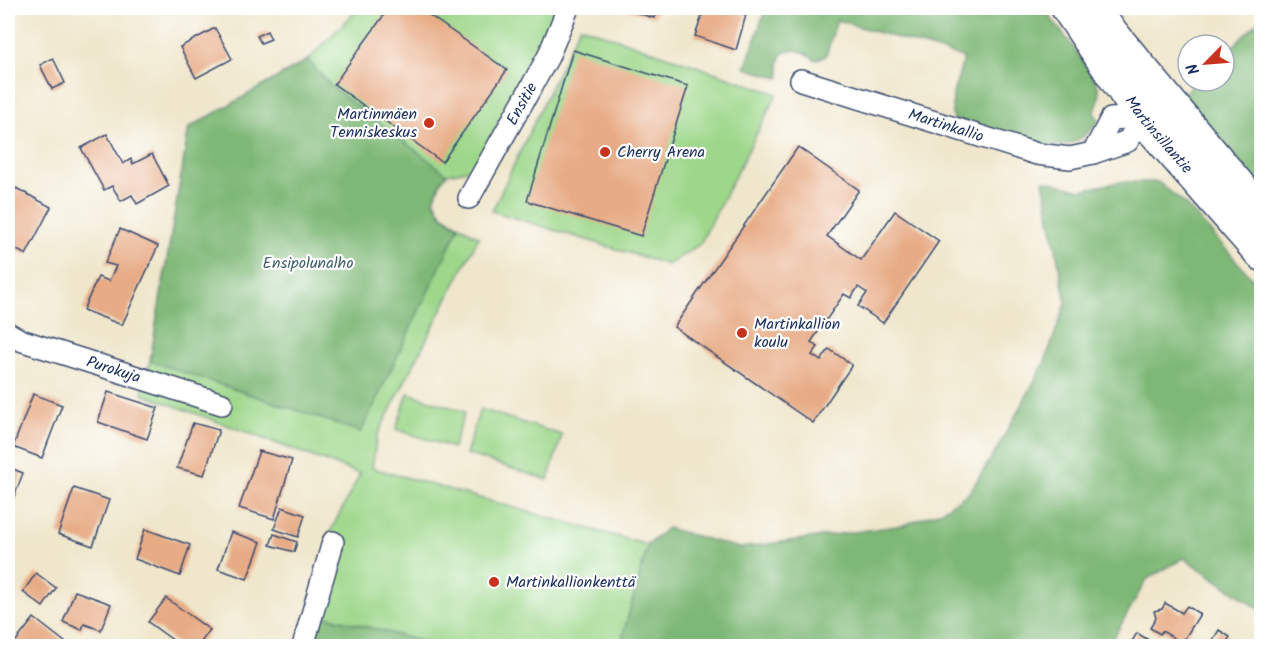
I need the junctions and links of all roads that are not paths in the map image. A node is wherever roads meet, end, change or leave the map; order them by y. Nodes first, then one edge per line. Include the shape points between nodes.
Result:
1 (568, 8) edge
2 (1068, 8) edge
3 (1090, 8) edge
4 (801, 80) dead end
5 (1154, 108) junction
6 (469, 198) dead end
7 (1262, 214) edge
8 (1262, 254) edge
9 (8, 333) edge
10 (222, 404) dead end
11 (333, 542) dead end
12 (303, 646) edge

1 - 6 street, Ensitie via 548,57
2 - 5 main road, Martinsillantie
3 - 5 main road, Martinsillantie
4 - 5 street, Martinkallio via 1037,154 1070,158 1128,141
5 - 7 main road, Martinsillantie
5 - 8 main road, Martinsillantie
9 - 10 street, Purokuja
11 - 12 street

